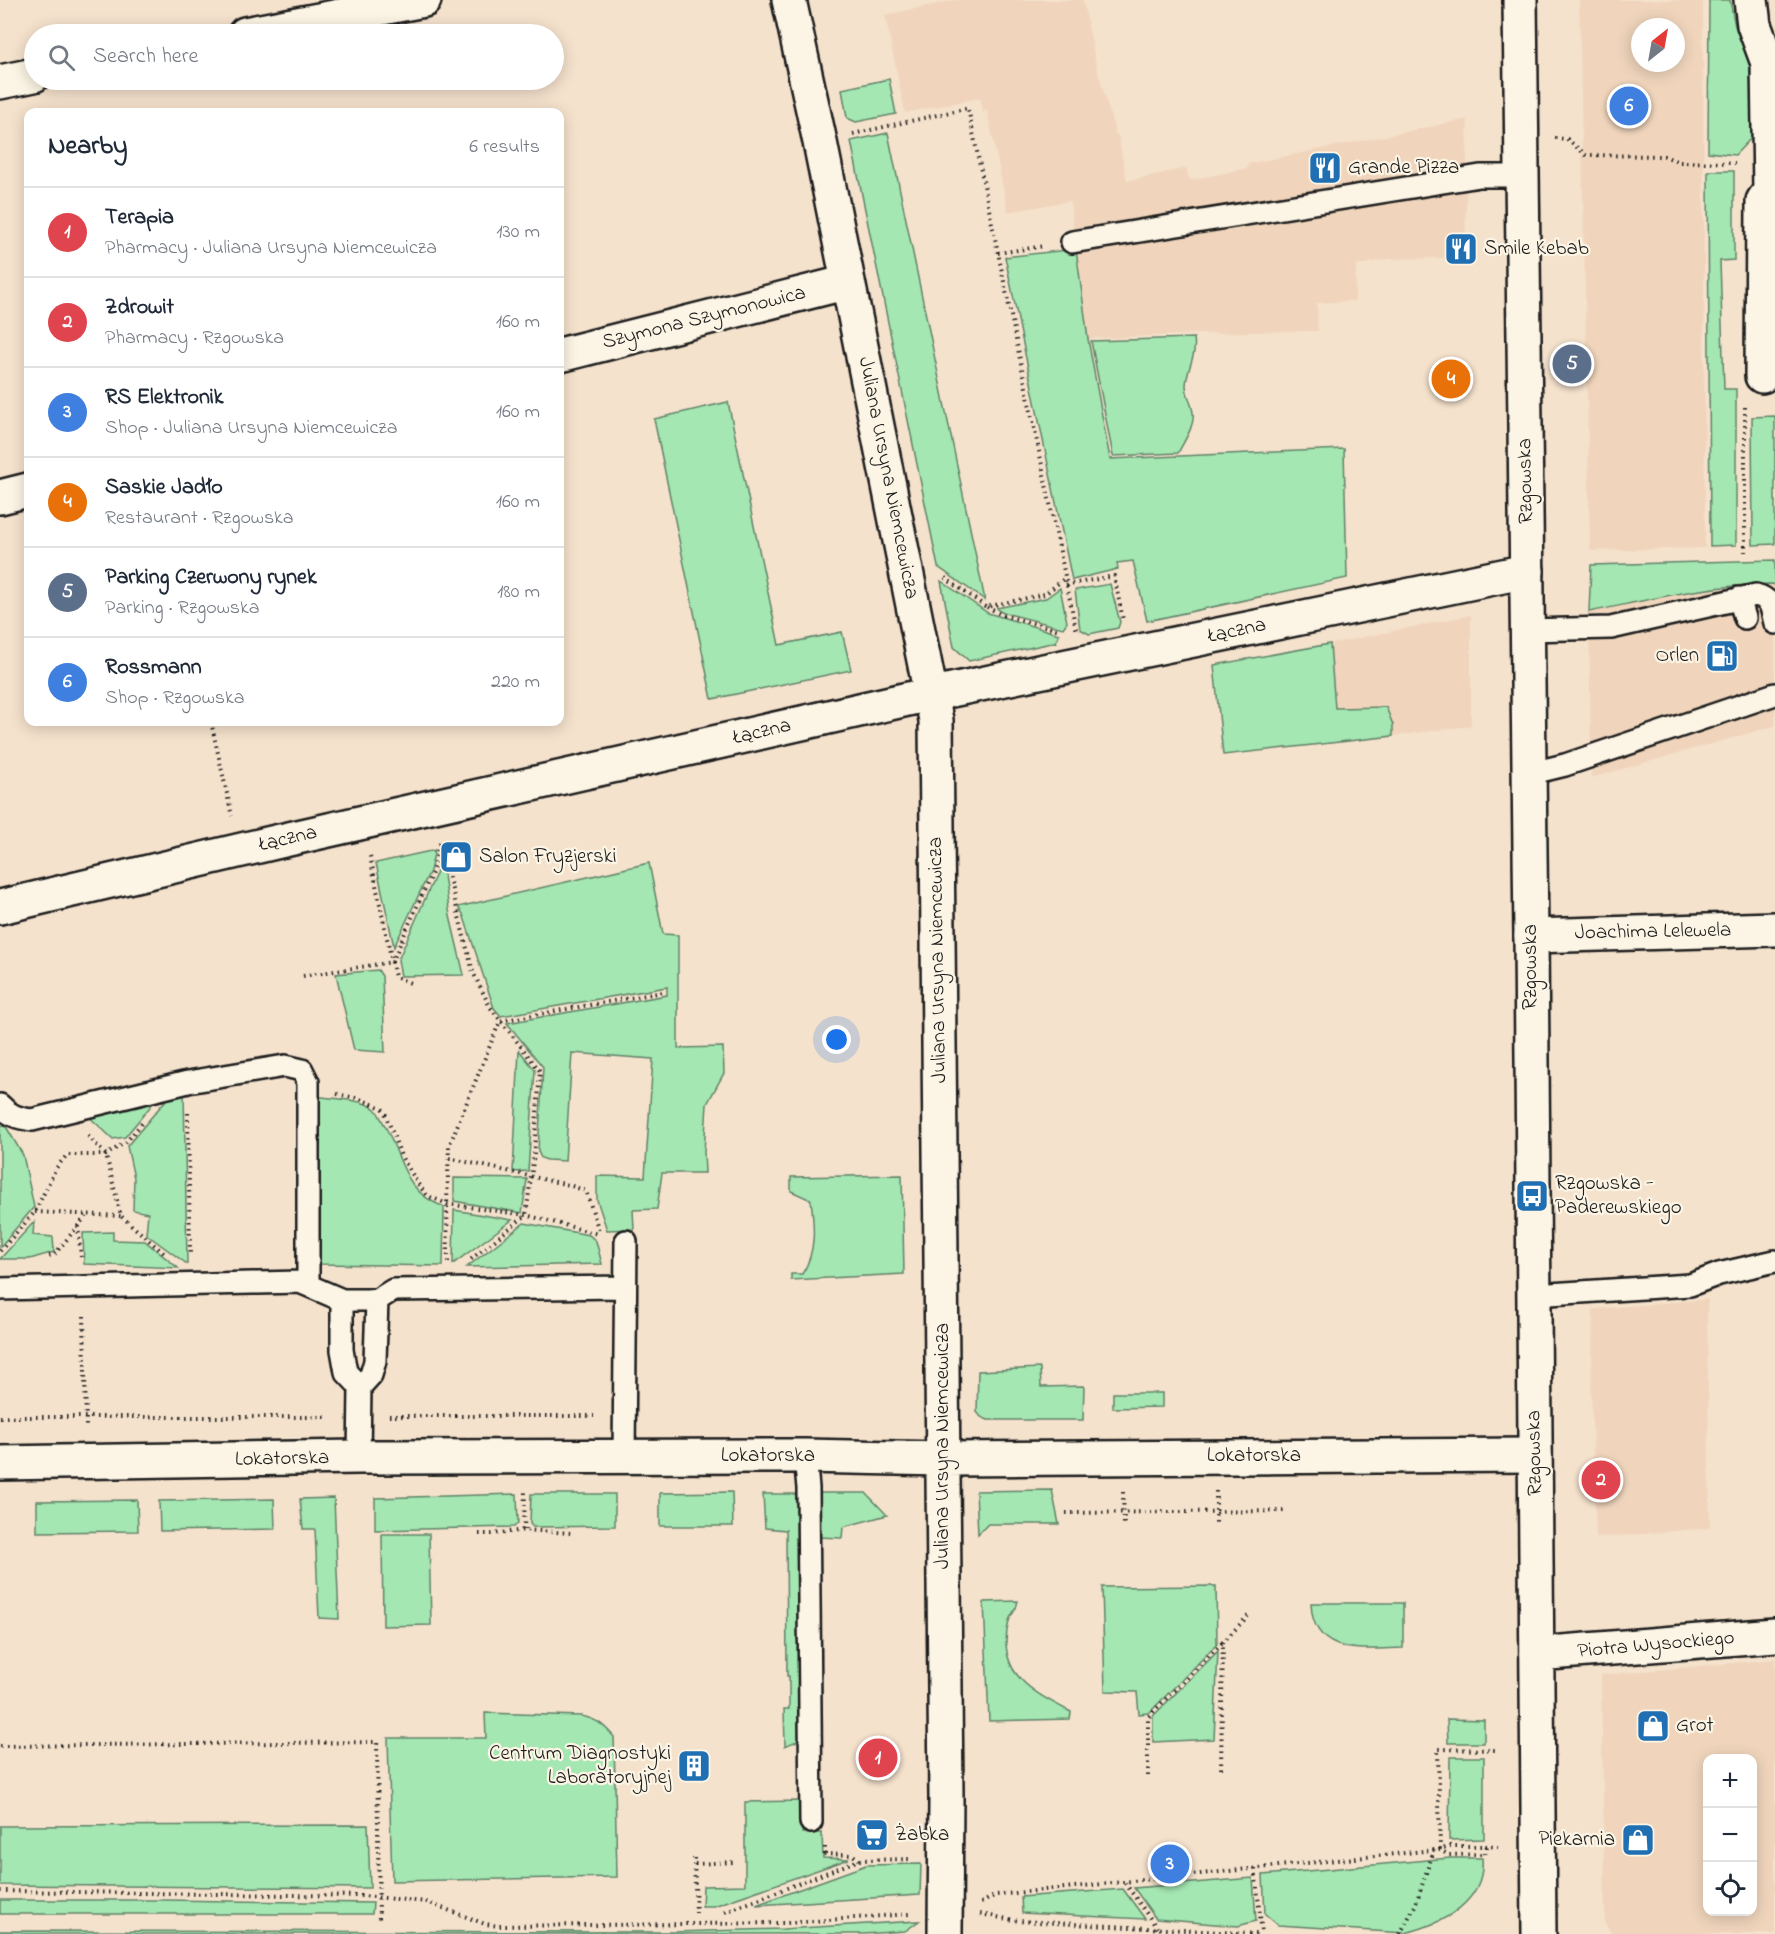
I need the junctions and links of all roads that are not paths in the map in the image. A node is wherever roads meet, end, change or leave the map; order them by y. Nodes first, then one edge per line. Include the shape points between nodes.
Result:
1 (423, 0) edge
2 (789, 0) edge
3 (1520, 0) edge
4 (1751, 0) edge
5 (297, 24) edge
6 (24, 77) edge
7 (0, 82) edge
8 (1522, 176) junction
9 (1771, 182) edge
10 (1072, 242) road end
11 (848, 282) junction
12 (564, 354) edge
13 (1762, 376) road end
14 (24, 491) edge
15 (0, 497) edge
16 (1527, 571) junction
17 (1775, 623) edge
18 (1526, 630) junction
19 (1770, 689) edge
20 (932, 694) junction
21 (1528, 774) junction
22 (0, 907) edge
23 (1775, 929) edge
24 (1531, 936) junction
25 (0, 1105) edge
26 (626, 1240) dead end
27 (1775, 1261) edge
28 (308, 1284) junction
29 (625, 1287) junction
30 (0, 1289) edge
31 (1534, 1295) junction
32 (342, 1300) junction
33 (376, 1300) junction
34 (360, 1387) junction
35 (1535, 1455) junction
36 (805, 1456) junction
37 (359, 1457) junction
38 (624, 1457) junction
39 (942, 1459) junction
40 (0, 1463) edge
41 (1775, 1635) edge
42 (1537, 1654) junction
43 (811, 1822) dead end
44 (945, 1923) edge
45 (1539, 1934) edge

1 - 5 street
2 - 11 street, Juliana Ursyna Niemcewicza
3 - 8 street, Rzgowska
4 - 9 street via 1754,25 1768,63
6 - 7 street
8 - 10 lane via 1480,176
8 - 16 street, Rzgowska
9 - 13 street via 1763,201
11 - 12 street, Szymona Szymonowica
11 - 20 street, Juliana Ursyna Niemcewicza
14 - 15 street
16 - 18 street, Rzgowska
16 - 20 street, Łączna
17 - 18 lane via 1765,597 1756,595 1742,608 1611,628
18 - 21 street, Rzgowska
19 - 21 lane via 1565,765
20 - 22 street, Łączna
20 - 39 street, Juliana Ursyna Niemcewicza via 936,720
21 - 24 street, Rzgowska
23 - 24 street, Joachima Lelewela
24 - 31 street, Rzgowska
25 - 28 lane via 7,1113 32,1120 180,1084 285,1066 302,1070 308,1082
26 - 29 lane
27 - 31 lane via 1690,1285
28 - 30 lane
28 - 32 lane
29 - 33 lane via 393,1290
29 - 38 lane
31 - 35 street, Rzgowska
32 - 33 lane
32 - 34 lane via 346,1372
33 - 34 lane via 375,1361 371,1374
34 - 37 lane
35 - 39 street, Lokatorska
35 - 42 street, Rzgowska
36 - 38 street, Lokatorska
36 - 39 street, Lokatorska
36 - 43 lane
37 - 38 street, Lokatorska
37 - 40 street, Lokatorska
39 - 44 street, Juliana Ursyna Niemcewicza
41 - 42 street, Piotra Wysockiego
42 - 45 street, Rzgowska

